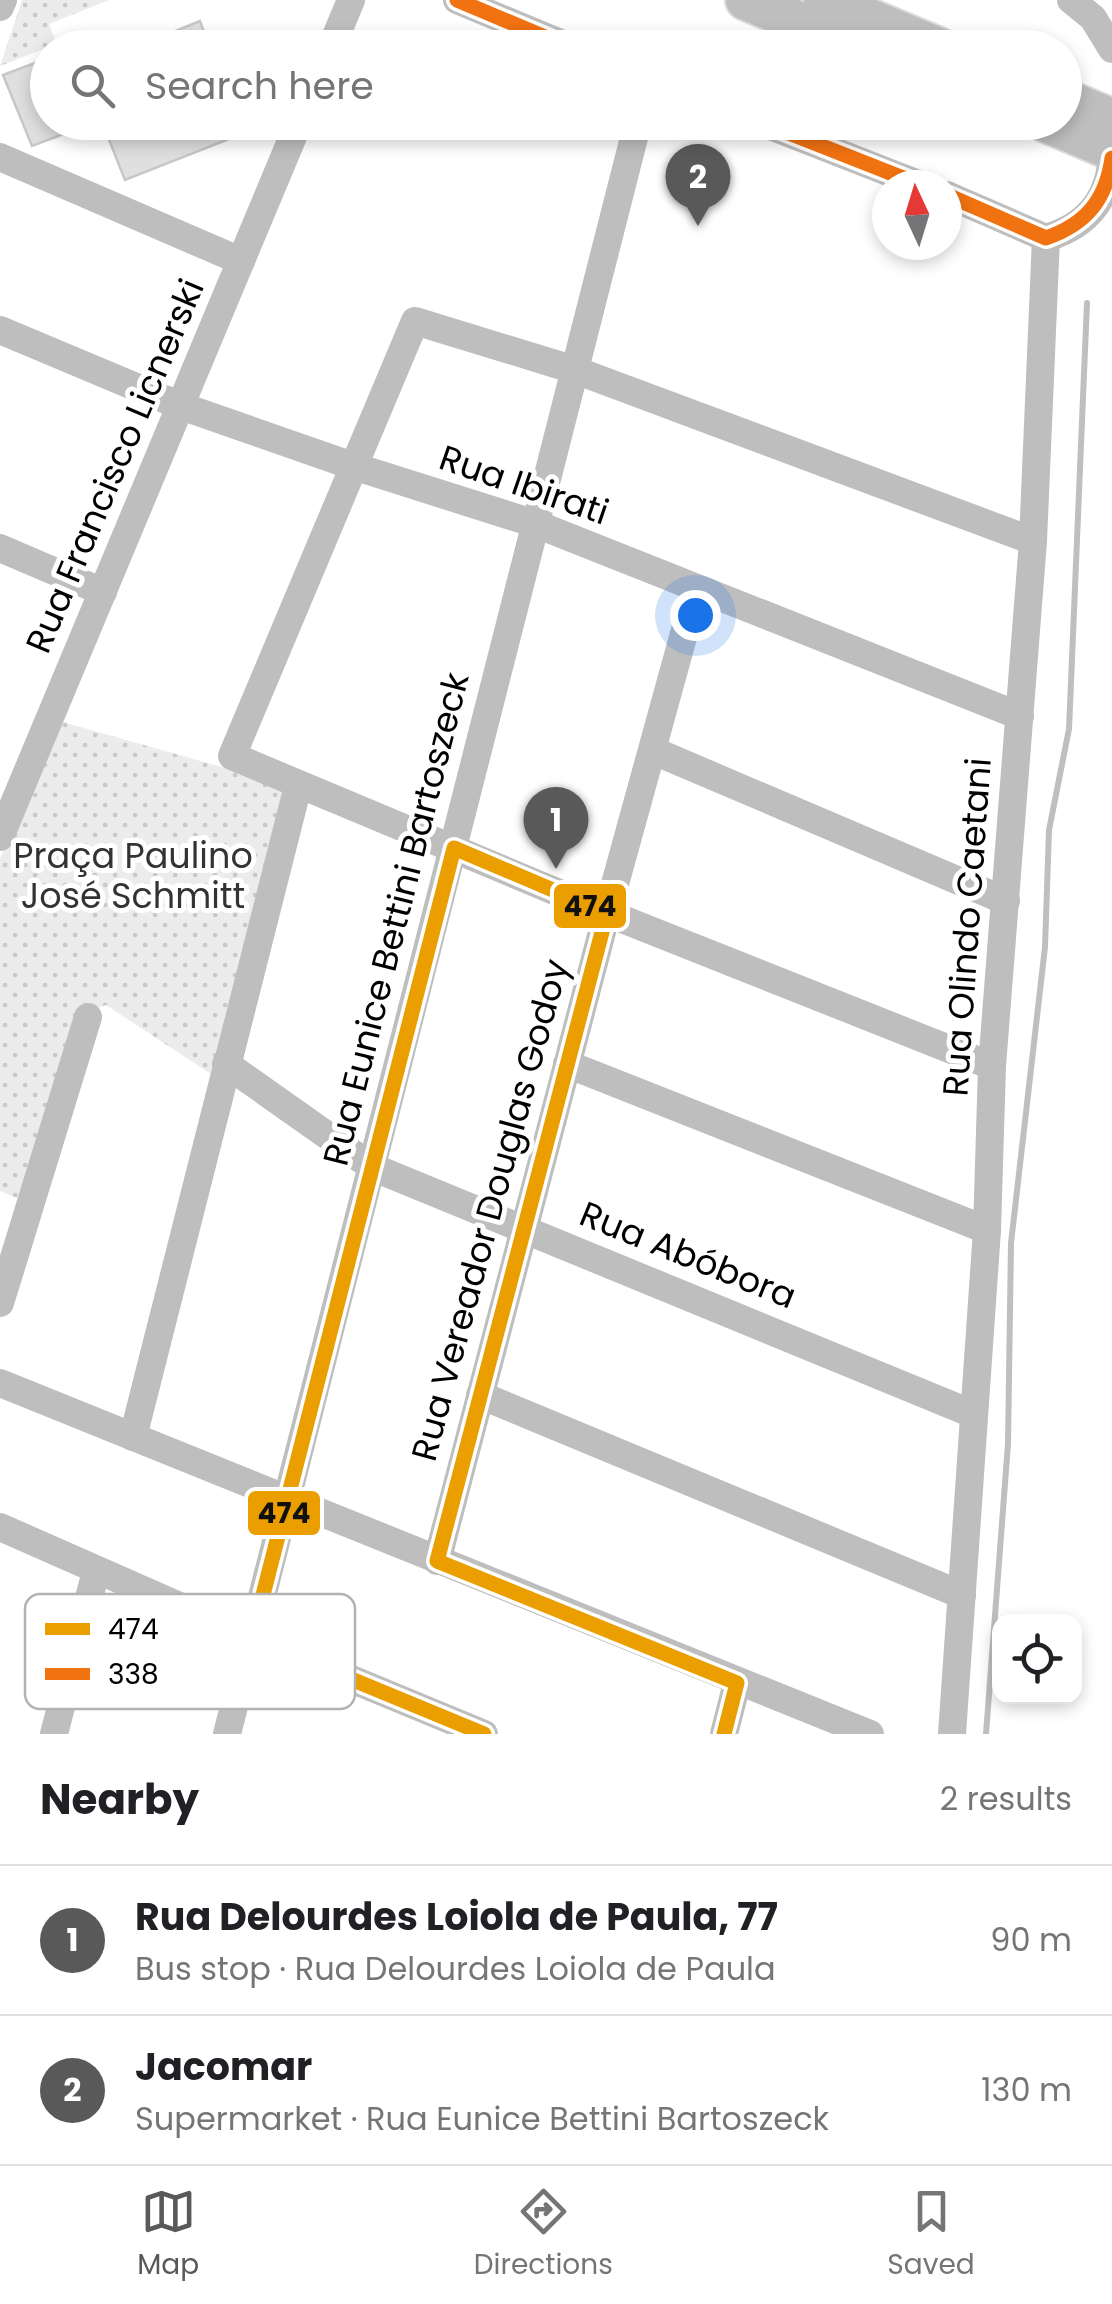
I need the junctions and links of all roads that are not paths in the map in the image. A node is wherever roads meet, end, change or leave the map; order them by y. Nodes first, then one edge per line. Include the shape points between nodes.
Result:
1 (3, 0) edge
2 (351, 0) edge
3 (456, 0) edge
4 (746, 0) edge
5 (824, 0) edge
6 (1071, 0) edge
7 (0, 7) edge
8 (338, 30) edge
9 (528, 30) edge
10 (818, 30) edge
11 (896, 30) edge
12 (1112, 50) edge
13 (1087, 127) edge
14 (291, 140) edge
15 (633, 140) edge
16 (806, 140) edge
17 (0, 157) edge
18 (882, 170) edge
19 (962, 202) edge
20 (1046, 238) junction
21 (241, 261) junction
22 (0, 330) edge
23 (575, 370) junction
24 (180, 406) junction
25 (353, 466) junction
26 (536, 524) junction
27 (1034, 541) junction
28 (0, 548) edge
29 (696, 590) junction
30 (103, 592) junction
31 (1020, 716) junction
32 (654, 751) junction
33 (298, 786) junction
34 (10, 787) edge
35 (0, 838) edge
36 (454, 848) junction
37 (1006, 901) junction
38 (607, 913) junction
39 (88, 1017) dead end
40 (226, 1064) junction
41 (567, 1064) junction
42 (992, 1066) junction
43 (372, 1167) junction
44 (524, 1228) junction
45 (987, 1230) junction
46 (0, 1303) edge
47 (0, 1383) edge
48 (480, 1395) junction
49 (973, 1414) junction
50 (133, 1437) junction
51 (287, 1500) junction
52 (0, 1527) edge
53 (437, 1561) junction
54 (96, 1571) junction
55 (90, 1594) edge
56 (150, 1594) edge
57 (263, 1594) edge
58 (962, 1595) junction
59 (355, 1681) edge
60 (738, 1683) junction
61 (60, 1709) edge
62 (234, 1709) edge
63 (54, 1734) edge
64 (227, 1734) edge
65 (484, 1734) edge
66 (724, 1734) edge
67 (870, 1734) edge
68 (952, 1734) edge

1 - 7 street
2 - 8 street
3 - 9 street
4 - 10 highway
5 - 11 highway
6 - 12 street via 1093,18
13 - 20 street via 1107,188 1074,227
14 - 21 street, Rua Francisco Licnerski
15 - 23 street, Rua Eunice Bettini Bartoszeck
16 - 18 street
17 - 21 street
19 - 20 street
20 - 27 street, Rua Olindo Caetani
21 - 24 street, Rua Francisco Licnerski
22 - 24 street, Rua Ibirati
23 - 25 street via 415,322
23 - 26 street, Rua Eunice Bettini Bartoszeck
23 - 27 street
24 - 25 street, Rua Ibirati
24 - 30 street, Rua Francisco Licnerski
25 - 26 street, Rua Ibirati
25 - 33 street via 232,756
26 - 29 street, Rua Ibirati
26 - 36 street, Rua Eunice Bettini Bartoszeck
27 - 31 street, Rua Olindo Caetani
28 - 30 street
29 - 31 street, Rua Ibirati
29 - 32 street, Rua Vereador Douglas Godoy
30 - 34 street, Rua Francisco Licnerski
31 - 37 street, Rua Olindo Caetani
32 - 37 street
32 - 38 street, Rua Vereador Douglas Godoy
33 - 36 street
33 - 40 street
34 - 35 street, Rua Francisco Licnerski
36 - 38 street
36 - 43 street, Rua Eunice Bettini Bartoszeck
37 - 42 street, Rua Olindo Caetani
38 - 41 street, Rua Vereador Douglas Godoy
38 - 42 street
39 - 46 street
40 - 43 street, Rua Abóbora
40 - 50 street
41 - 44 street, Rua Vereador Douglas Godoy
41 - 45 street
42 - 45 street, Rua Olindo Caetani
43 - 44 street, Rua Abóbora
43 - 51 street, Rua Eunice Bettini Bartoszeck
44 - 48 street, Rua Vereador Douglas Godoy
44 - 49 street, Rua Abóbora
45 - 49 street, Rua Olindo Caetani
47 - 50 street
48 - 53 street, Rua Vereador Douglas Godoy
48 - 58 street
49 - 58 street, Rua Olindo Caetani
50 - 51 street
51 - 53 street
51 - 57 street, Rua Eunice Bettini Bartoszeck
52 - 54 street
53 - 60 street
54 - 55 street
54 - 56 street
58 - 68 street, Rua Olindo Caetani
59 - 65 street
60 - 66 street
60 - 67 street
61 - 63 street
62 - 64 street, Rua Eunice Bettini Bartoszeck

